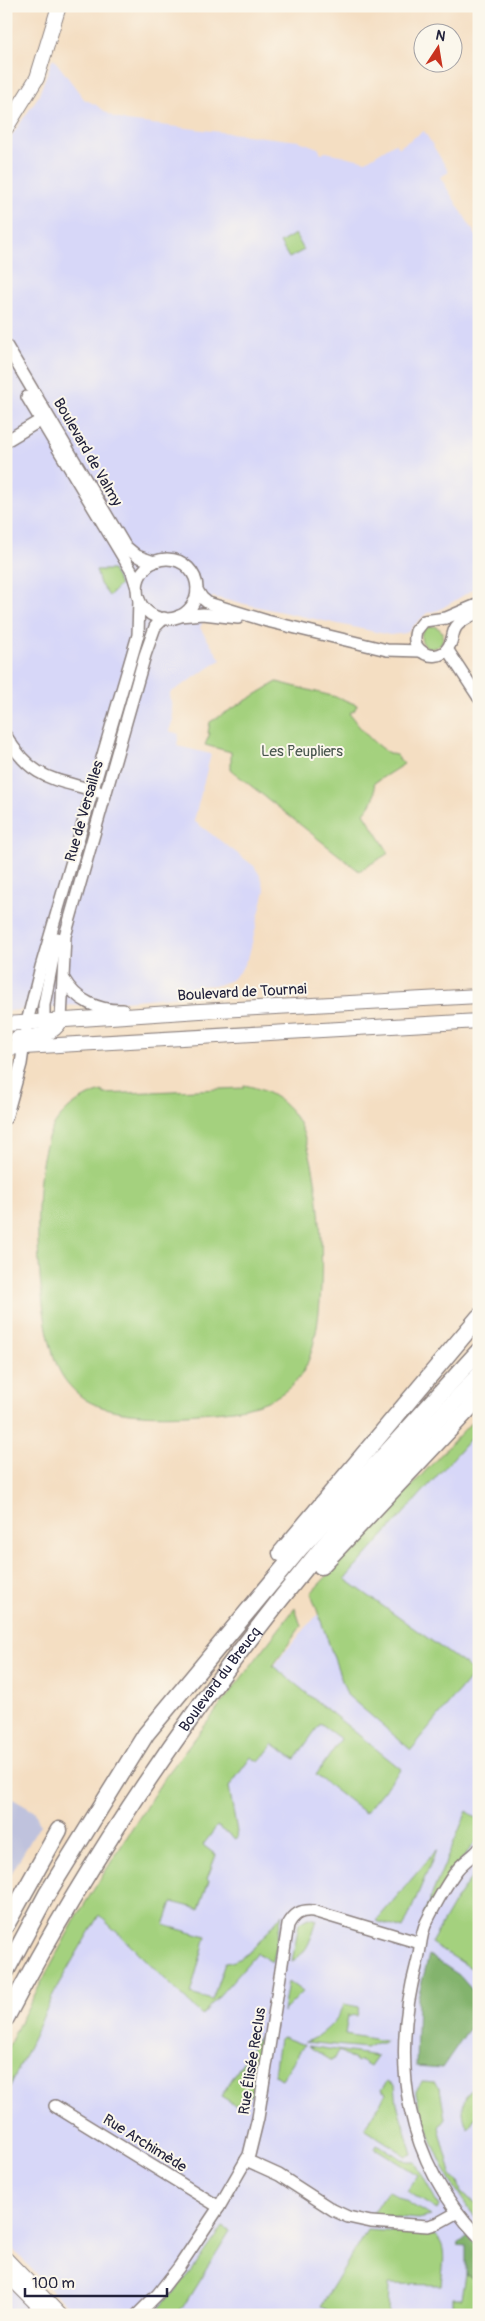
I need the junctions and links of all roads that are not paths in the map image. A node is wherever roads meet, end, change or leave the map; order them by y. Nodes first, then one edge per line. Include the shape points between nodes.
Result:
1 (50, 6) edge
2 (59, 6) edge
3 (6, 114) edge
4 (6, 128) edge
5 (6, 345) edge
6 (6, 361) edge
7 (41, 420) junction
8 (6, 441) edge
9 (154, 562) junction
10 (137, 588) junction
11 (196, 590) junction
12 (139, 600) junction
13 (479, 604) edge
14 (479, 612) edge
15 (170, 618) junction
16 (436, 619) junction
17 (267, 621) junction
18 (415, 636) junction
19 (452, 638) junction
20 (369, 644) junction
21 (447, 649) junction
22 (421, 651) junction
23 (479, 698) edge
24 (6, 736) edge
25 (99, 792) junction
26 (76, 851) junction
27 (63, 978) junction
28 (479, 996) edge
29 (200, 1011) junction
30 (61, 1020) junction
31 (479, 1021) edge
32 (27, 1022) junction
33 (6, 1024) edge
34 (47, 1026) junction
35 (6, 1039) edge
36 (25, 1042) junction
37 (74, 1044) junction
38 (6, 1048) edge
39 (6, 1118) edge
40 (479, 1317) edge
41 (479, 1329) edge
42 (479, 1351) edge
43 (479, 1375) edge
44 (479, 1398) edge
45 (361, 1458) junction
46 (228, 1666) junction
47 (146, 1734) junction
48 (58, 1830) dead end
49 (479, 1849) edge
50 (6, 1925) edge
51 (420, 1943) junction
52 (6, 1971) edge
53 (6, 2018) edge
54 (56, 2106) dead end
55 (246, 2160) junction
56 (219, 2207) junction
57 (456, 2213) junction
58 (479, 2237) edge
59 (6, 2259) edge
60 (6, 2272) edge
61 (139, 2314) edge
62 (47, 2315) edge
63 (60, 2315) edge

1 - 3 main road via 35,61
2 - 4 main road via 41,68
5 - 9 street, Boulevard de Valmy via 125,546 137,556
6 - 7 street, Boulevard de Valmy
7 - 8 street
7 - 10 street, Boulevard de Valmy via 131,570
9 - 10 street via 141,574
9 - 11 street via 169,559 183,564 193,574
10 - 12 street
11 - 15 street via 195,600 189,608
11 - 17 street via 208,603
12 - 15 street via 148,612
12 - 25 street, Rue de Versailles via 139,632
13 - 16 street via 454,616
14 - 19 street via 458,625
15 - 17 street via 203,614
15 - 25 street, Rue de Versailles via 156,625
16 - 18 street via 420,624
16 - 19 street via 446,624
17 - 20 street
18 - 20 street via 398,645
18 - 22 street
19 - 21 street
20 - 22 street via 396,651
21 - 22 street via 433,656
21 - 23 street
24 - 25 street via 18,756 36,772
25 - 26 street, Rue de Versailles
25 - 27 street, Rue de Versailles via 65,936
26 - 32 street, Rue de Versailles
26 - 34 street, Rue de Versailles via 72,883 54,948 44,1005
27 - 29 street via 74,994 104,1010 160,1008
27 - 30 street, Rue de Versailles
28 - 29 main road, Boulevard de Tournai
29 - 30 main road, Boulevard de Tournai
30 - 34 main road via 57,1027
31 - 37 main road
32 - 33 main road
32 - 34 main road
32 - 36 street, Rue de Versailles
34 - 36 main road
34 - 37 main road via 59,1038
35 - 36 main road
36 - 37 main road
36 - 38 main road
36 - 39 street, Rue de Versailles
40 - 45 highway
41 - 45 highway
42 - 47 highway, Boulevard du Breucq via 301,1547
43 - 46 highway, Boulevard du Breucq via 312,1559
44 - 46 highway
45 - 47 highway via 246,1595 166,1698
46 - 53 highway, Boulevard du Breucq via 123,1815
47 - 52 highway, Boulevard du Breucq via 47,1894
48 - 50 highway
49 - 51 street via 448,1884 427,1922
51 - 55 street, Rue Élisée Reclus via 313,1911 304,1910 292,1918 288,1925 257,2124
51 - 57 street via 406,2010 404,2043 408,2101 422,2153
54 - 56 street, Rue Archimède
55 - 56 street, Rue Élisée Reclus
55 - 57 street via 279,2175 333,2210 356,2220 428,2226
56 - 61 street, Rue Élisée Reclus via 179,2267
57 - 58 street
59 - 63 main road
60 - 62 main road

